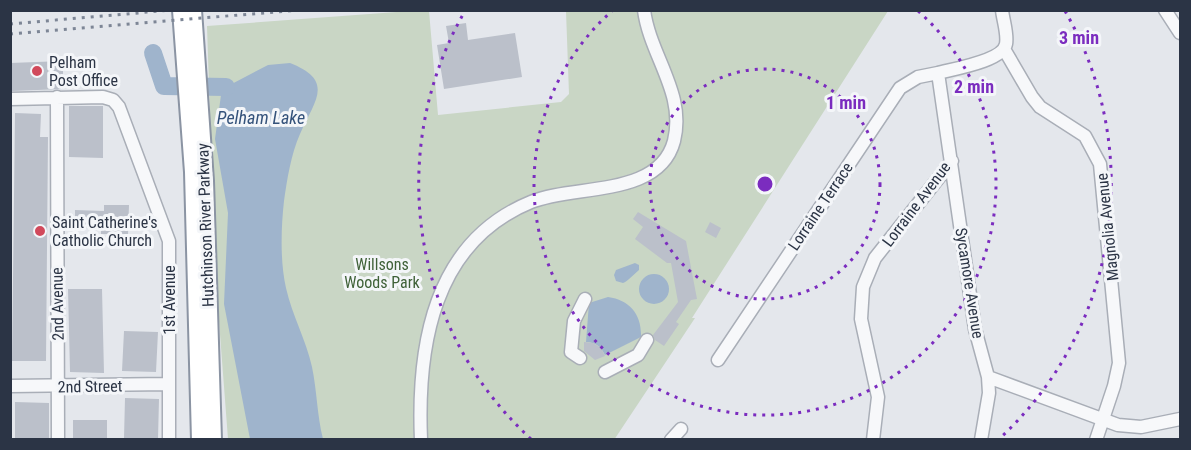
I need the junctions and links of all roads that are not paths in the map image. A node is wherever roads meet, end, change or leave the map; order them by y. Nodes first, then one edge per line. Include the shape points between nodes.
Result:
1 (181, 10) edge
2 (193, 10) edge
3 (644, 10) edge
4 (1002, 10) edge
5 (1165, 10) edge
6 (1180, 33) edge
7 (1004, 49) junction
8 (192, 72) junction
9 (938, 73) junction
10 (57, 97) junction
11 (10, 99) edge
12 (194, 106) junction
13 (952, 161) junction
14 (585, 299) dead end
15 (647, 340) dead end
16 (579, 358) dead end
17 (718, 360) dead end
18 (605, 372) dead end
19 (988, 376) junction
20 (168, 384) junction
21 (10, 387) edge
22 (58, 387) junction
23 (1101, 419) junction
24 (1180, 419) edge
25 (681, 429) dead end
26 (58, 440) edge
27 (169, 440) edge
28 (200, 440) edge
29 (213, 440) edge
30 (421, 440) edge
31 (671, 440) edge
32 (873, 440) edge
33 (981, 440) edge
34 (1096, 440) edge

1 - 8 highway, Hutchinson River Parkway
2 - 8 highway, Hutchinson River Parkway
3 - 30 street via 647,30 676,105 675,137 670,151 659,166 634,181 539,199 510,212 463,254 428,322 421,373
4 - 7 street
5 - 6 street
7 - 9 street via 995,57
7 - 23 street, Magnolia Avenue via 1040,107 1085,136 1100,164 1119,363
8 - 12 highway, Hutchinson River Parkway
9 - 13 street, Lorraine Avenue
9 - 17 street, Lorraine Terrace via 918,77 900,88
10 - 11 street
10 - 20 street, 1st Avenue via 103,97 113,100 123,116 169,241
10 - 22 street, 2nd Avenue
12 - 28 highway, Hutchinson River Parkway
12 - 29 highway, Hutchinson River Parkway
13 - 19 street, Sycamore Avenue via 975,328
13 - 32 street, Lorraine Avenue via 875,258 863,287 861,319 878,397
14 - 16 street via 574,321 571,352
15 - 18 street via 638,355
19 - 23 street
19 - 33 street, Sycamore Avenue
20 - 22 street, 2nd Street
20 - 27 street, 1st Avenue
21 - 22 street, 2nd Street
22 - 26 street, 2nd Avenue
23 - 24 street via 1141,427
23 - 34 street, Magnolia Avenue
25 - 31 street

